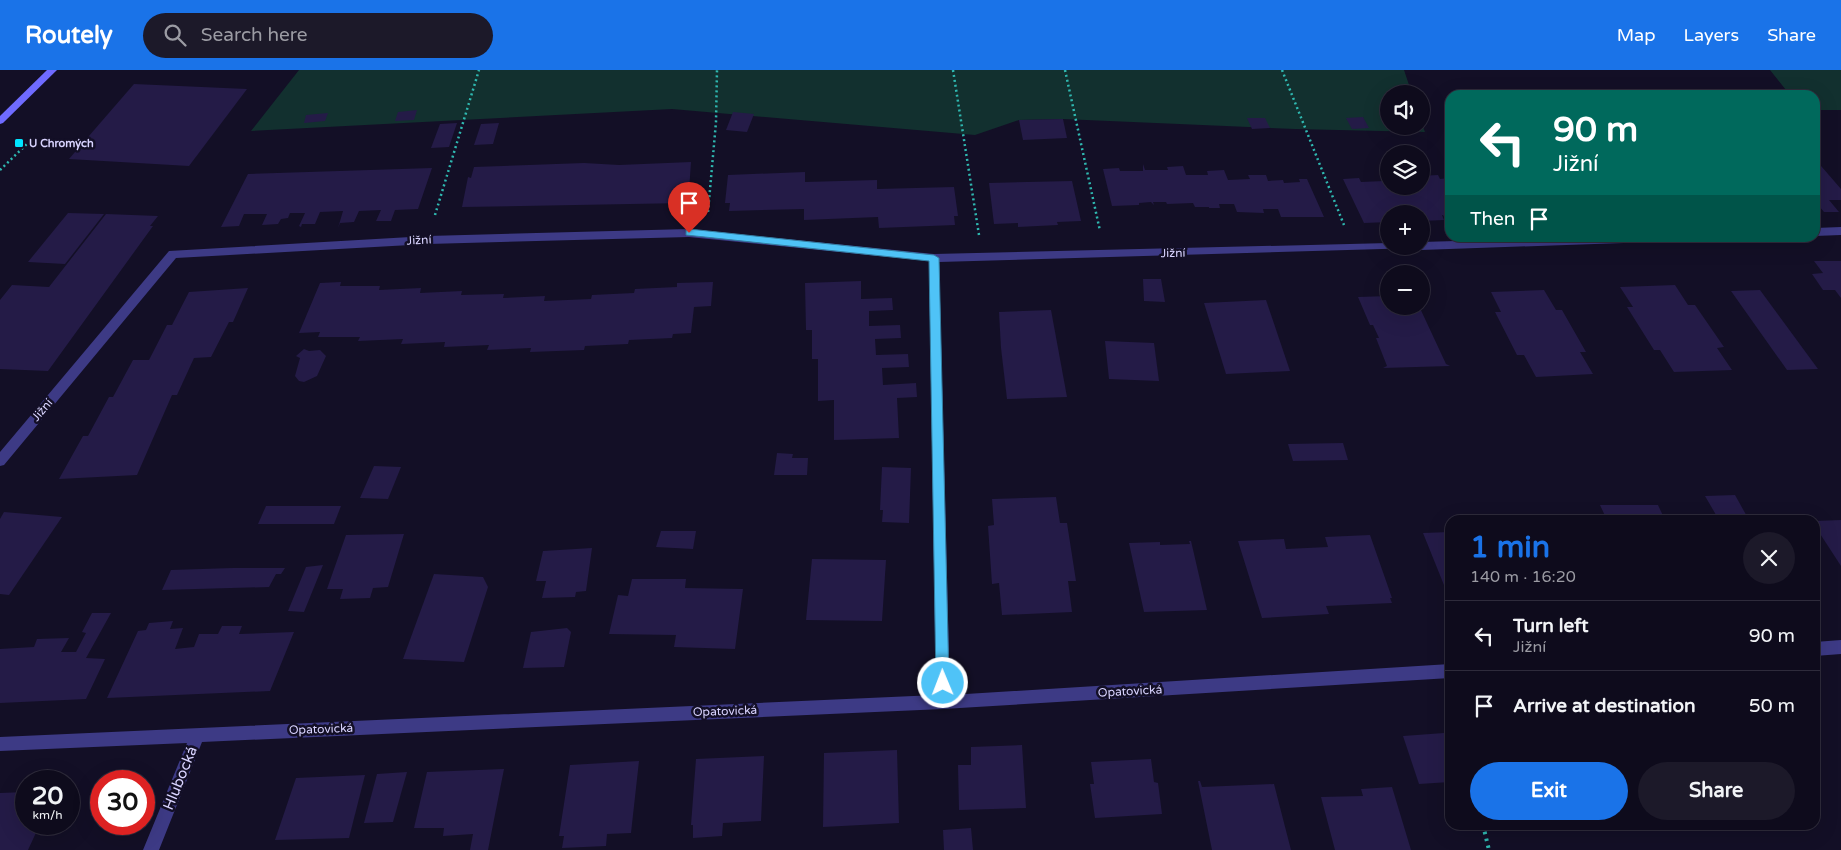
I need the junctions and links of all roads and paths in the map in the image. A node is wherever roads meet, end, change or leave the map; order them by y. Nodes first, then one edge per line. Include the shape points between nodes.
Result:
1 (52, 70) edge
2 (479, 70) edge
3 (717, 70) edge
4 (953, 70) edge
5 (1065, 70) edge
6 (1282, 70) edge
7 (0, 121) edge
8 (30, 141) dead end
9 (0, 170) edge
10 (1841, 231) edge
11 (1820, 232) edge
12 (706, 234) junction
13 (428, 240) junction
14 (1536, 242) edge
15 (1430, 246) edge
16 (1380, 247) edge
17 (1353, 248) junction
18 (1105, 254) junction
19 (982, 257) junction
20 (934, 258) junction
21 (0, 461) edge
22 (1841, 647) edge
23 (1820, 649) edge
24 (1445, 671) edge
25 (943, 702) junction
26 (198, 734) junction
27 (0, 744) edge
28 (1484, 830) edge
29 (151, 850) edge
30 (1489, 850) edge

1 - 7 main road
2 - 13 path
3 - 12 path
4 - 19 path
5 - 18 path
6 - 17 path
8 - 9 path
10 - 11 street
12 - 13 street, Jižní
12 - 20 street, Jižní
13 - 21 street, Jižní via 172,254
14 - 15 street
16 - 17 street, Jižní
17 - 18 street, Jižní
18 - 19 street, Jižní
19 - 20 street, Jižní
20 - 25 street
22 - 23 street
24 - 25 street, Opatovická
25 - 26 street, Opatovická
26 - 27 street, Opatovická
26 - 29 street, Hlubocká
28 - 30 path

